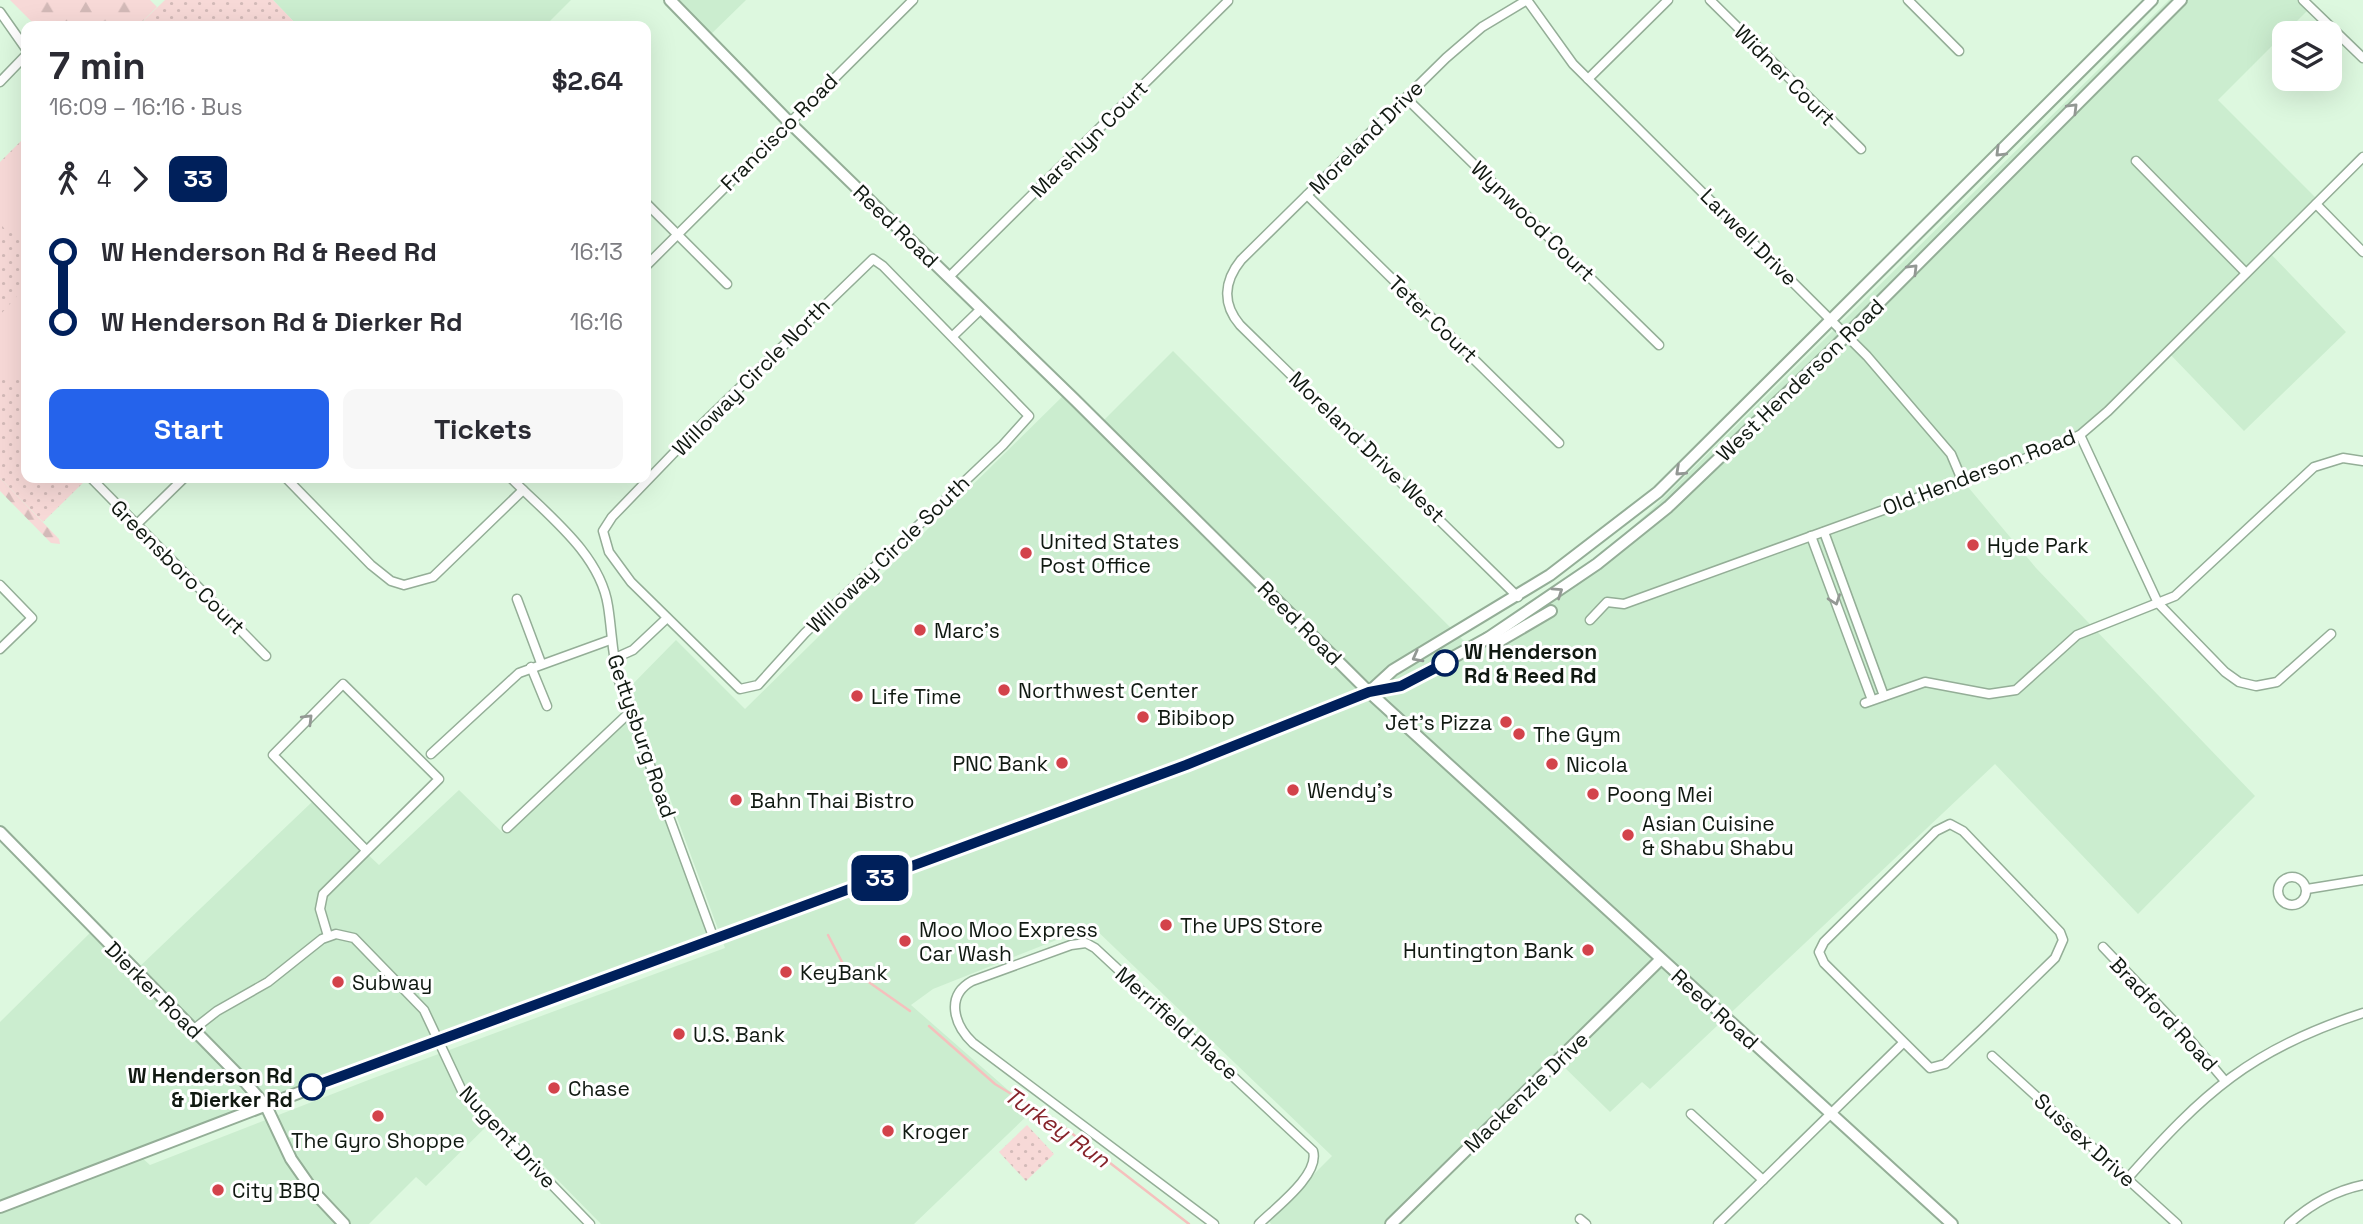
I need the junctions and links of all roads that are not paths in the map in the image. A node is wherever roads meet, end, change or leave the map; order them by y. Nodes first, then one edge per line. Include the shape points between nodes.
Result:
1 (670, 0) edge
2 (913, 0) edge
3 (1527, 0) edge
4 (1668, 0) edge
5 (1710, 0) edge
6 (1908, 0) edge
7 (2152, 0) edge
8 (2181, 0) edge
9 (2303, 0) edge
10 (1228, 1) edge
11 (0, 12) edge
12 (21, 42) edge
13 (1959, 51) dead end
14 (2363, 58) edge
15 (21, 60) edge
16 (1587, 79) junction
17 (0, 82) edge
18 (1406, 98) junction
19 (789, 122) junction
20 (1861, 149) dead end
21 (2363, 157) edge
22 (2136, 161) dead end
23 (1307, 195) junction
24 (2316, 204) junction
25 (651, 208) edge
26 (677, 234) junction
27 (2363, 252) edge
28 (651, 261) edge
29 (2246, 273) junction
30 (949, 277) junction
31 (727, 284) dead end
32 (1226, 292) joint
33 (981, 309) junction
34 (1833, 320) junction
35 (1847, 334) junction
36 (953, 336) junction
37 (1659, 345) dead end
38 (2080, 435) junction
39 (1559, 443) dead end
40 (2363, 461) edge
41 (651, 477) edge
42 (1962, 480) junction
43 (96, 483) edge
44 (179, 483) edge
45 (291, 483) edge
46 (516, 483) edge
47 (645, 483) edge
48 (523, 490) junction
49 (137, 524) junction
50 (1824, 532) junction
51 (1811, 536) junction
52 (0, 585) edge
53 (1518, 597) junction
54 (517, 599) dead end
55 (2158, 603) junction
56 (1551, 611) dead end
57 (667, 618) junction
58 (1590, 620) dead end
59 (2330, 634) dead end
60 (1488, 638) junction
61 (610, 640) junction
62 (0, 649) edge
63 (266, 656) dead end
64 (613, 659) junction
65 (541, 663) junction
66 (531, 667) junction
67 (1369, 692) junction
68 (1884, 696) junction
69 (547, 706) dead end
70 (630, 712) junction
71 (431, 754) dead end
72 (507, 828) dead end
73 (0, 832) edge
74 (366, 850) junction
75 (2363, 880) edge
76 (2307, 889) dead end
77 (328, 936) junction
78 (714, 939) junction
79 (2103, 947) dead end
80 (1660, 960) junction
81 (2363, 1013) edge
82 (194, 1029) junction
83 (440, 1041) junction
84 (1902, 1044) junction
85 (1992, 1056) dead end
86 (2225, 1081) junction
87 (266, 1106) junction
88 (1691, 1114) dead end
89 (1831, 1114) junction
90 (2127, 1179) junction
91 (1763, 1180) junction
92 (2363, 1185) edge
93 (0, 1207) edge
94 (344, 1224) edge
95 (590, 1224) edge
96 (1214, 1224) edge
97 (1259, 1224) edge
98 (1391, 1224) edge
99 (1718, 1224) edge
100 (1952, 1224) edge
101 (2177, 1224) edge
102 (2289, 1224) edge

1 - 19 main road, Reed Road
2 - 19 street, Francisco Road
3 - 16 street, Larwell Drive
3 - 18 street, Moreland Drive via 1464,42
4 - 16 street
5 - 20 street, Widner Court
6 - 13 street
7 -> 34 main road, West Henderson Road
35 -> 8 main road, West Henderson Road
9 - 14 street
10 - 30 street, Marshlyn Court
11 - 12 street
15 - 17 street
16 - 34 street, Larwell Drive
18 - 23 street, Moreland Drive
18 - 37 street, Wynwood Court
19 - 26 street, Francisco Road
19 - 30 main road, Reed Road
21 - 24 street, Old Henderson Road
22 - 29 street
23 - 32 street, Moreland Drive via 1241,260
23 - 39 street, Teter Court
24 - 27 street
24 - 29 street, Old Henderson Road
25 - 26 street
26 - 28 street, Francisco Road
26 - 31 street
29 - 38 street, Old Henderson Road
30 - 33 main road, Reed Road
32 - 53 street, Moreland Drive West via 1230,310 1240,324
33 - 36 street
33 - 67 main road, Reed Road
34 - 35 street, Larwell Drive
34 -> 53 main road, West Henderson Road via 1658,492
35 - 42 street, Larwell Drive via 1951,454
60 -> 35 main road, West Henderson Road via 1572,583 1659,514
36 - 41 street, Willoway Circle North via 873,259 867,261
36 - 57 street, Willoway Circle South via 1029,416 1003,446 750,689 732,685
38 - 42 street, Old Henderson Road
38 - 55 street
40 - 55 street via 2343,458 2314,467 2200,576
42 - 50 street, Old Henderson Road
43 - 49 street, Greensboro Court
44 - 49 street
45 - 48 street via 371,565 400,584 433,578
46 - 48 street, Gettysburg Road
47 - 57 street, Willoway Circle North via 612,517 603,531 604,542 618,566
48 - 61 street, Gettysburg Road via 589,560 608,606
49 - 63 street, Greensboro Court
50 - 51 street, Old Henderson Road
50 - 68 street
51 - 58 street, Old Henderson Road via 1625,604 1608,602
51 -> 68 street via 1869,702
52 - 62 street via 32,618
53 -> 67 main road, West Henderson Road via 1393,670
54 - 65 street
55 - 59 street via 2225,672 2256,686 2277,682
55 - 68 street via 2077,635 2011,692 1989,694 1925,682
56 - 60 main road via 1498,642
57 - 64 street via 633,650
60 - 67 main road, West Henderson Road via 1401,686
61 - 64 street, Gettysburg Road
61 - 65 street
64 - 70 street, Gettysburg Road
65 - 66 street
66 - 69 street
66 - 71 street via 508,680
67 - 78 main road, West Henderson Road via 1186,765
67 - 80 main road, Reed Road
70 - 72 street
70 - 78 street, Gettysburg Road
73 - 82 main road, Dierker Road
74 -> 74 street via 272,755 344,684 439,779
74 - 77 street via 323,894 320,909
75 - 76 street
77 - 82 street via 268,982
77 - 83 street, Nugent Drive via 341,934 361,943 424,1010
78 - 83 main road, West Henderson Road
79 - 86 street, Bradford Road
80 - 89 main road, Reed Road
80 - 98 main road, Mackenzie Drive
81 - 86 street via 2285,1042
82 - 87 main road, Dierker Road
83 - 87 main road, West Henderson Road
83 - 95 street, Nugent Drive via 463,1093
84 - 84 street via 1820,958 1820,946 1942,826 1957,826 2063,940 2054,958 1938,1069 1924,1065
84 - 89 street
85 - 90 street, Sussex Drive
86 - 90 street via 2174,1126
87 - 93 main road, West Henderson Road
87 - 94 main road, Dierker Road via 291,1159
88 - 91 street
89 - 91 street
89 - 100 main road, Reed Road
90 - 101 street, Sussex Drive
91 - 99 street
92 - 102 street via 2318,1201
96 - 97 street, Merrifield Place via 973,1043 957,1020 955,1002 960,989 1071,945 1086,943 1095,948 1313,1150 1309,1174

